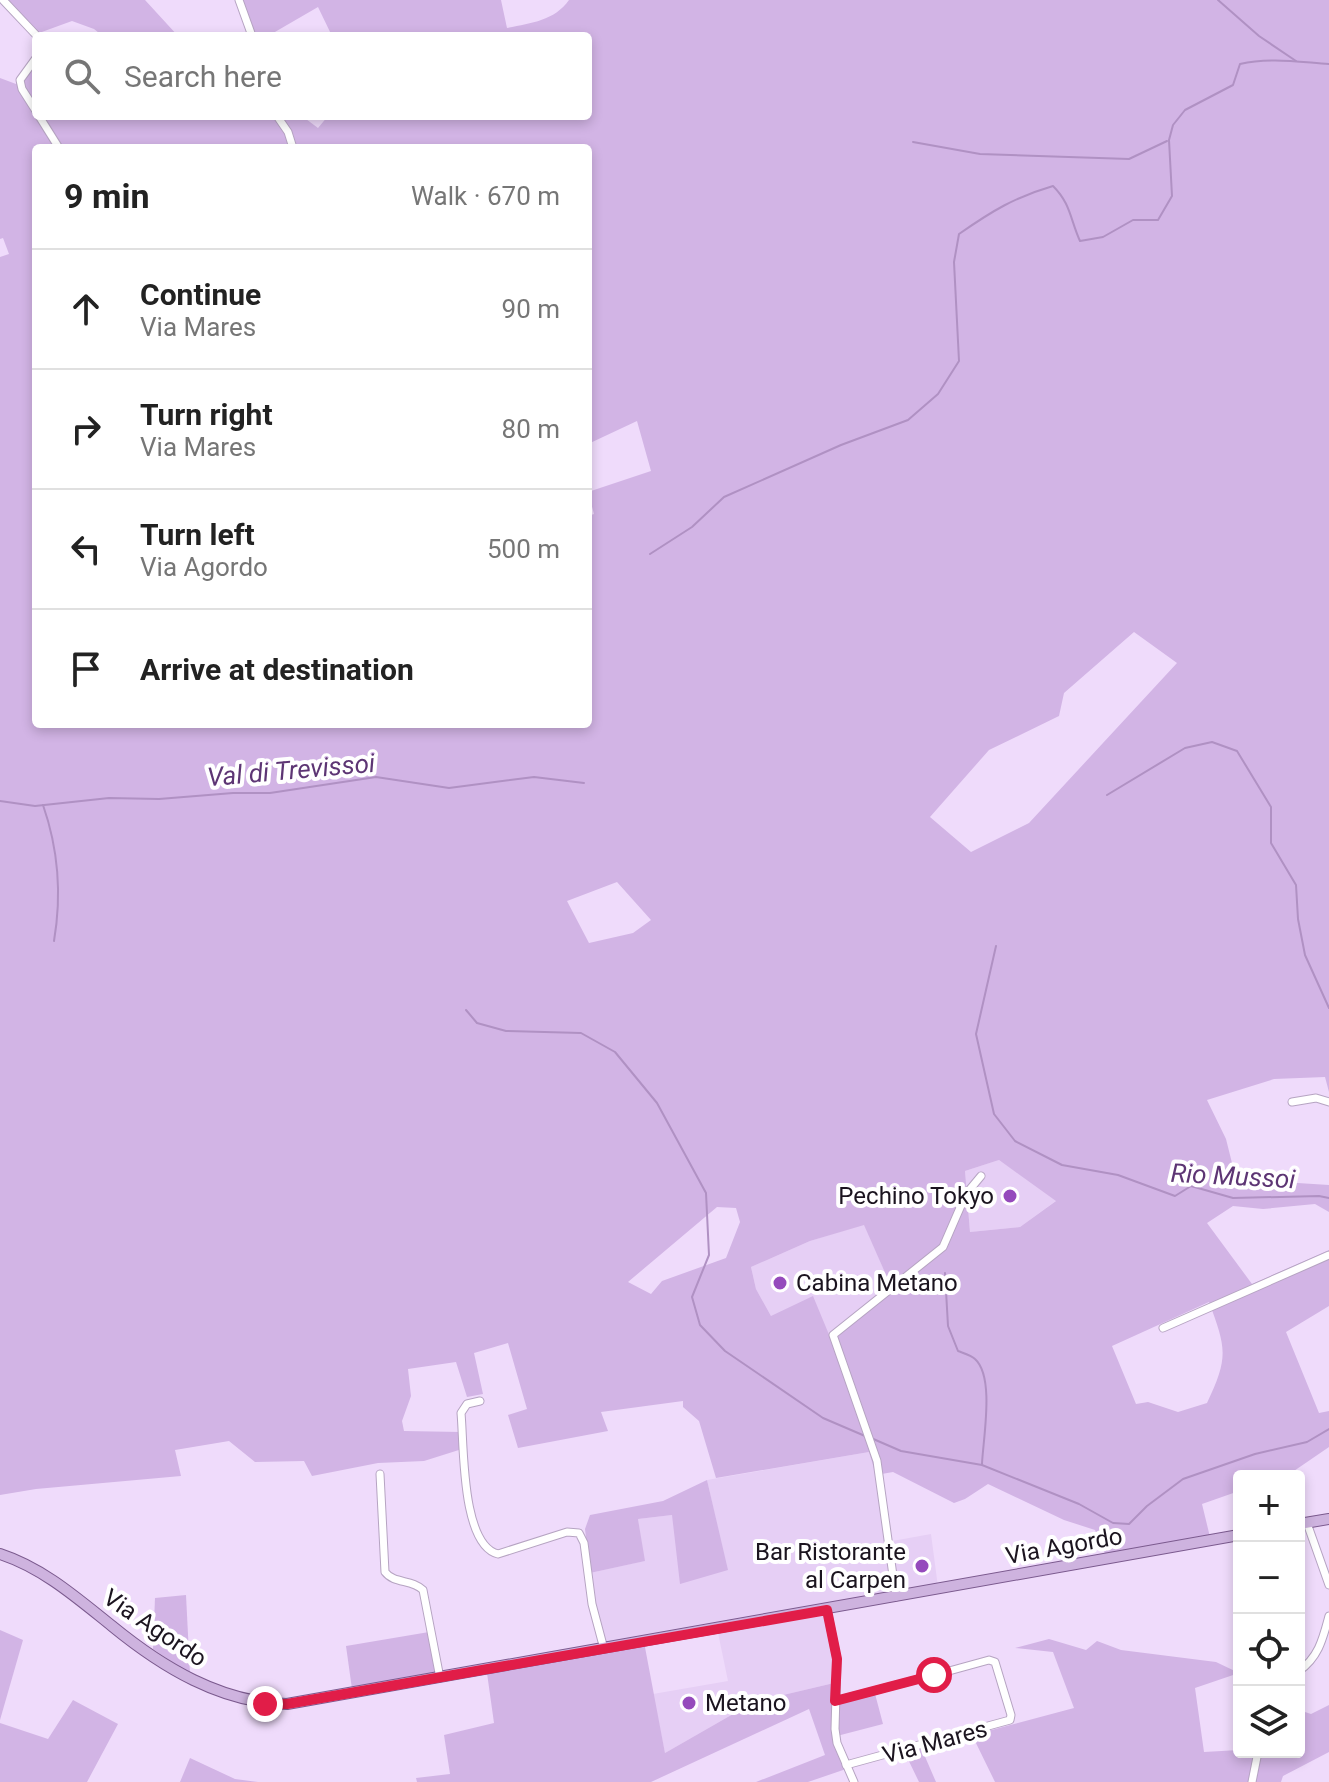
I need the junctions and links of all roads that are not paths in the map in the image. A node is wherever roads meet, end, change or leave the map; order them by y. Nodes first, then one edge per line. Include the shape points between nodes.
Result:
1 (3, 0) edge
2 (239, 0) edge
3 (33, 32) edge
4 (251, 32) edge
5 (32, 64) edge
6 (32, 105) edge
7 (42, 120) edge
8 (280, 120) edge
9 (56, 144) edge
10 (292, 144) edge
11 (1292, 1102) dead end
12 (1329, 1102) edge
13 (981, 1176) dead end
14 (1329, 1255) edge
15 (1163, 1328) dead end
16 (480, 1401) dead end
17 (380, 1474) dead end
18 (1329, 1519) edge
19 (1305, 1523) edge
20 (1305, 1528) edge
21 (1233, 1536) edge
22 (0, 1554) edge
23 (1329, 1585) edge
24 (896, 1597) junction
25 (827, 1610) junction
26 (1329, 1616) edge
27 (604, 1649) junction
28 (1305, 1667) edge
29 (949, 1671) dead end
30 (934, 1675) dead end
31 (440, 1678) junction
32 (835, 1701) junction
33 (1257, 1758) edge
34 (846, 1765) junction
35 (854, 1782) edge
36 (1252, 1782) edge

1 - 3 street
2 - 4 street
5 - 6 street via 20,80
7 - 9 street
8 - 10 street
11 - 12 street
13 - 24 street via 966,1194 943,1247 833,1335 877,1461
14 - 15 street
16 - 27 street via 467,1404 461,1413 465,1491 482,1538 498,1554 579,1533
17 - 31 street via 384,1569 389,1578 423,1590
18 - 19 main road
20 - 23 street
21 - 24 main road, Via Agordo
22 - 31 main road, Via Agordo via 47,1576 175,1670 243,1700 287,1704
24 - 25 main road, Via Agordo
25 - 27 main road, Via Agordo
25 - 32 street, Via Mares via 837,1659
26 - 28 street via 1318,1652
27 - 31 main road, Via Agordo
29 - 34 street, Via Mares via 995,1662 1010,1720
30 - 32 street
32 - 34 street, Via Mares via 835,1729
33 - 36 street
34 - 35 street, Via Mares

